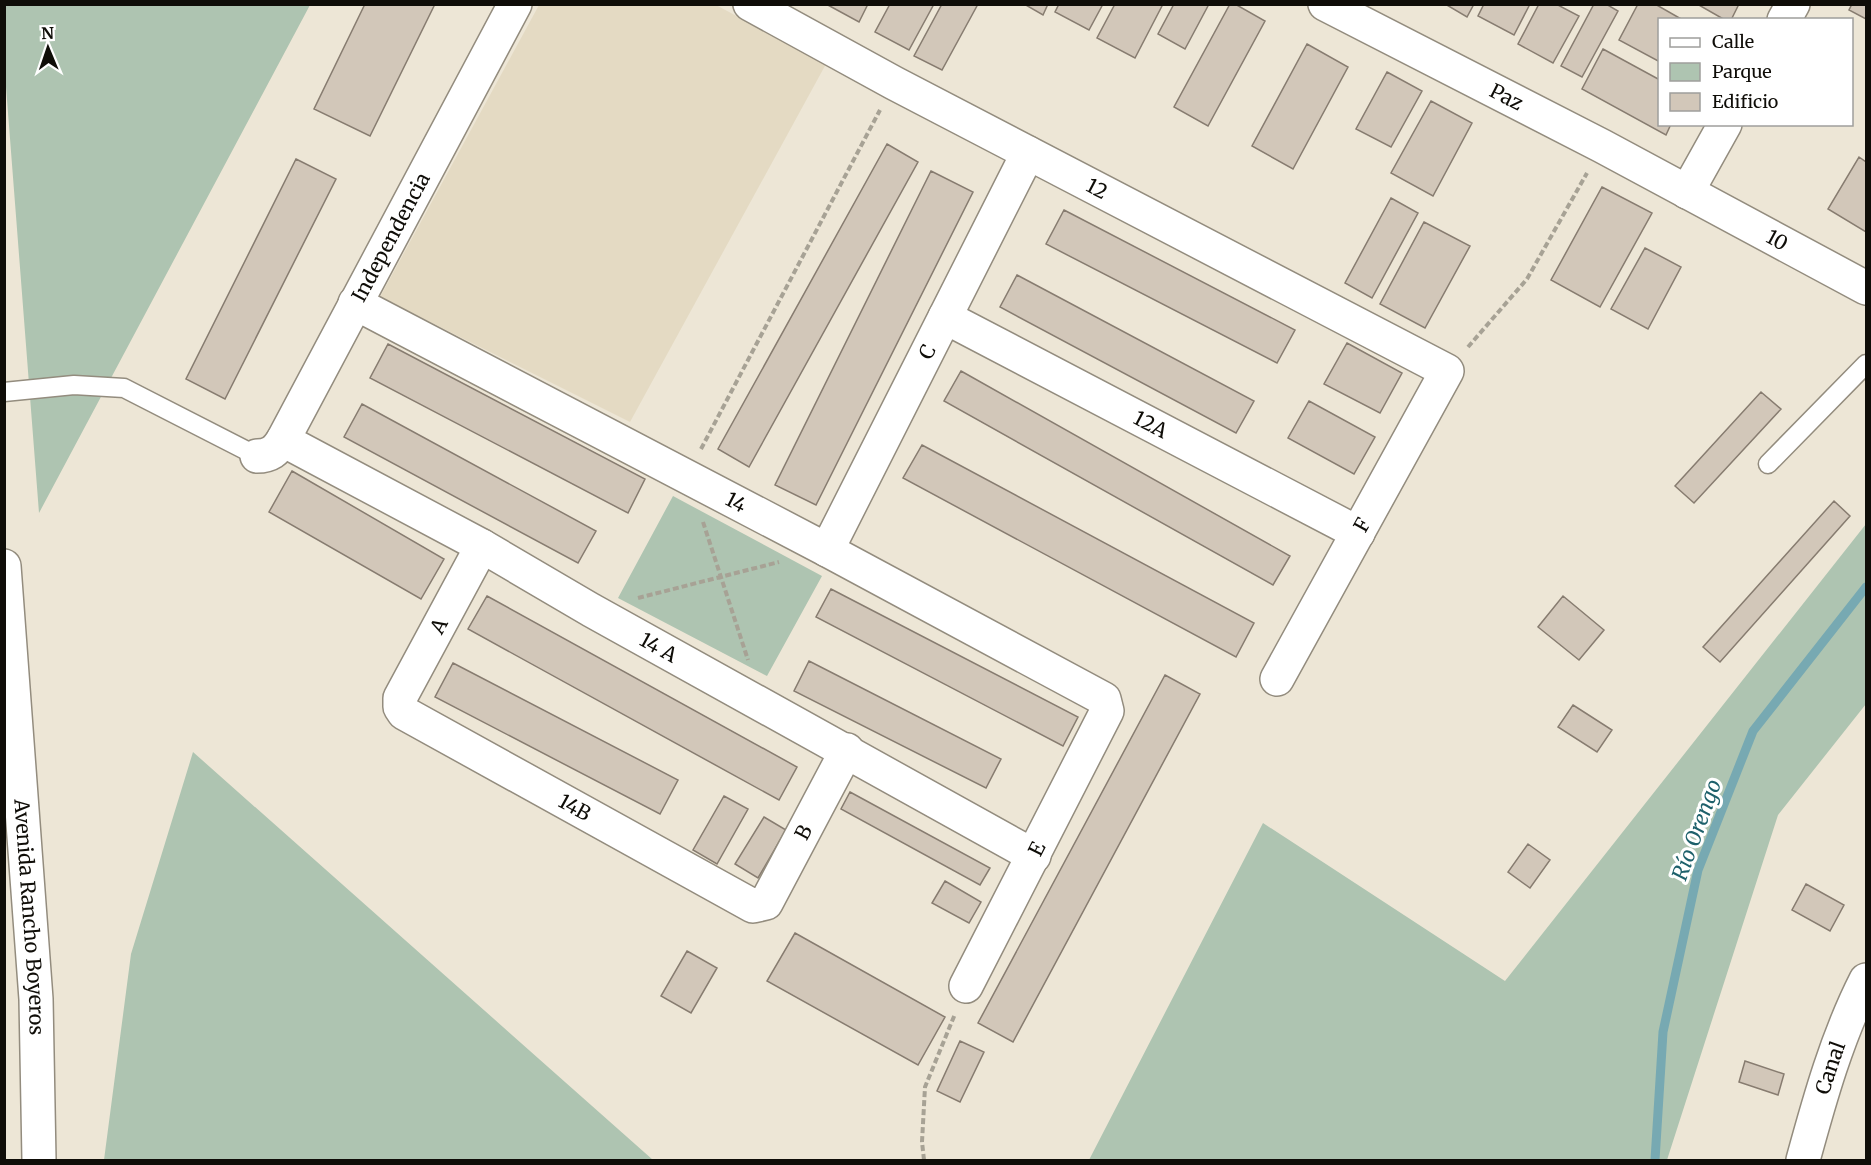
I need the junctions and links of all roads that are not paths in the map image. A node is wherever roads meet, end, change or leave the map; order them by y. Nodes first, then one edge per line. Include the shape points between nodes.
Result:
1 (515, 4) edge
2 (750, 4) edge
3 (1325, 4) edge
4 (1793, 4) edge
5 (1785, 18) edge
6 (1724, 126) edge
7 (1028, 153) junction
8 (1687, 192) junction
9 (1866, 288) edge
10 (355, 303) junction
11 (945, 317) junction
12 (1866, 364) edge
13 (1446, 371) joint
14 (4, 392) edge
15 (270, 448) junction
16 (1768, 464) dead end
17 (1358, 532) junction
18 (482, 546) junction
19 (827, 550) junction
20 (4, 566) edge
21 (1277, 679) dead end
22 (400, 707) joint
23 (1107, 711) joint
24 (846, 750) junction
25 (1034, 856) junction
26 (753, 906) joint
27 (1866, 980) edge
28 (966, 986) road end
29 (39, 1161) edge
30 (1803, 1161) edge

1 - 10 main road, Independencia
2 - 7 main road, 12
3 - 8 main road, Paz
4 - 5 main road
6 - 8 main road
7 - 11 main road, C
7 - 13 main road, 12
8 - 9 main road, 10
10 - 15 main road, Independencia
10 - 19 main road, 14
11 - 17 main road, 12A
11 - 19 main road, C
12 - 16 lane
13 - 17 main road, F
14 - 15 lane via 74,385 124,388
15 - 18 main road, 14 A
17 - 21 main road, F
18 - 22 main road, A via 400,698
18 - 24 main road, 14 A
19 - 23 main road, 14 via 1104,699
20 - 29 main road, Avenida Rancho Boyeros via 36,999
22 - 26 main road, 14B via 404,713
23 - 25 main road, E
24 - 25 main road, 14 A
24 - 26 main road, B via 766,903
25 - 28 main road, E
27 - 30 main road, Canal via 1848,1015

